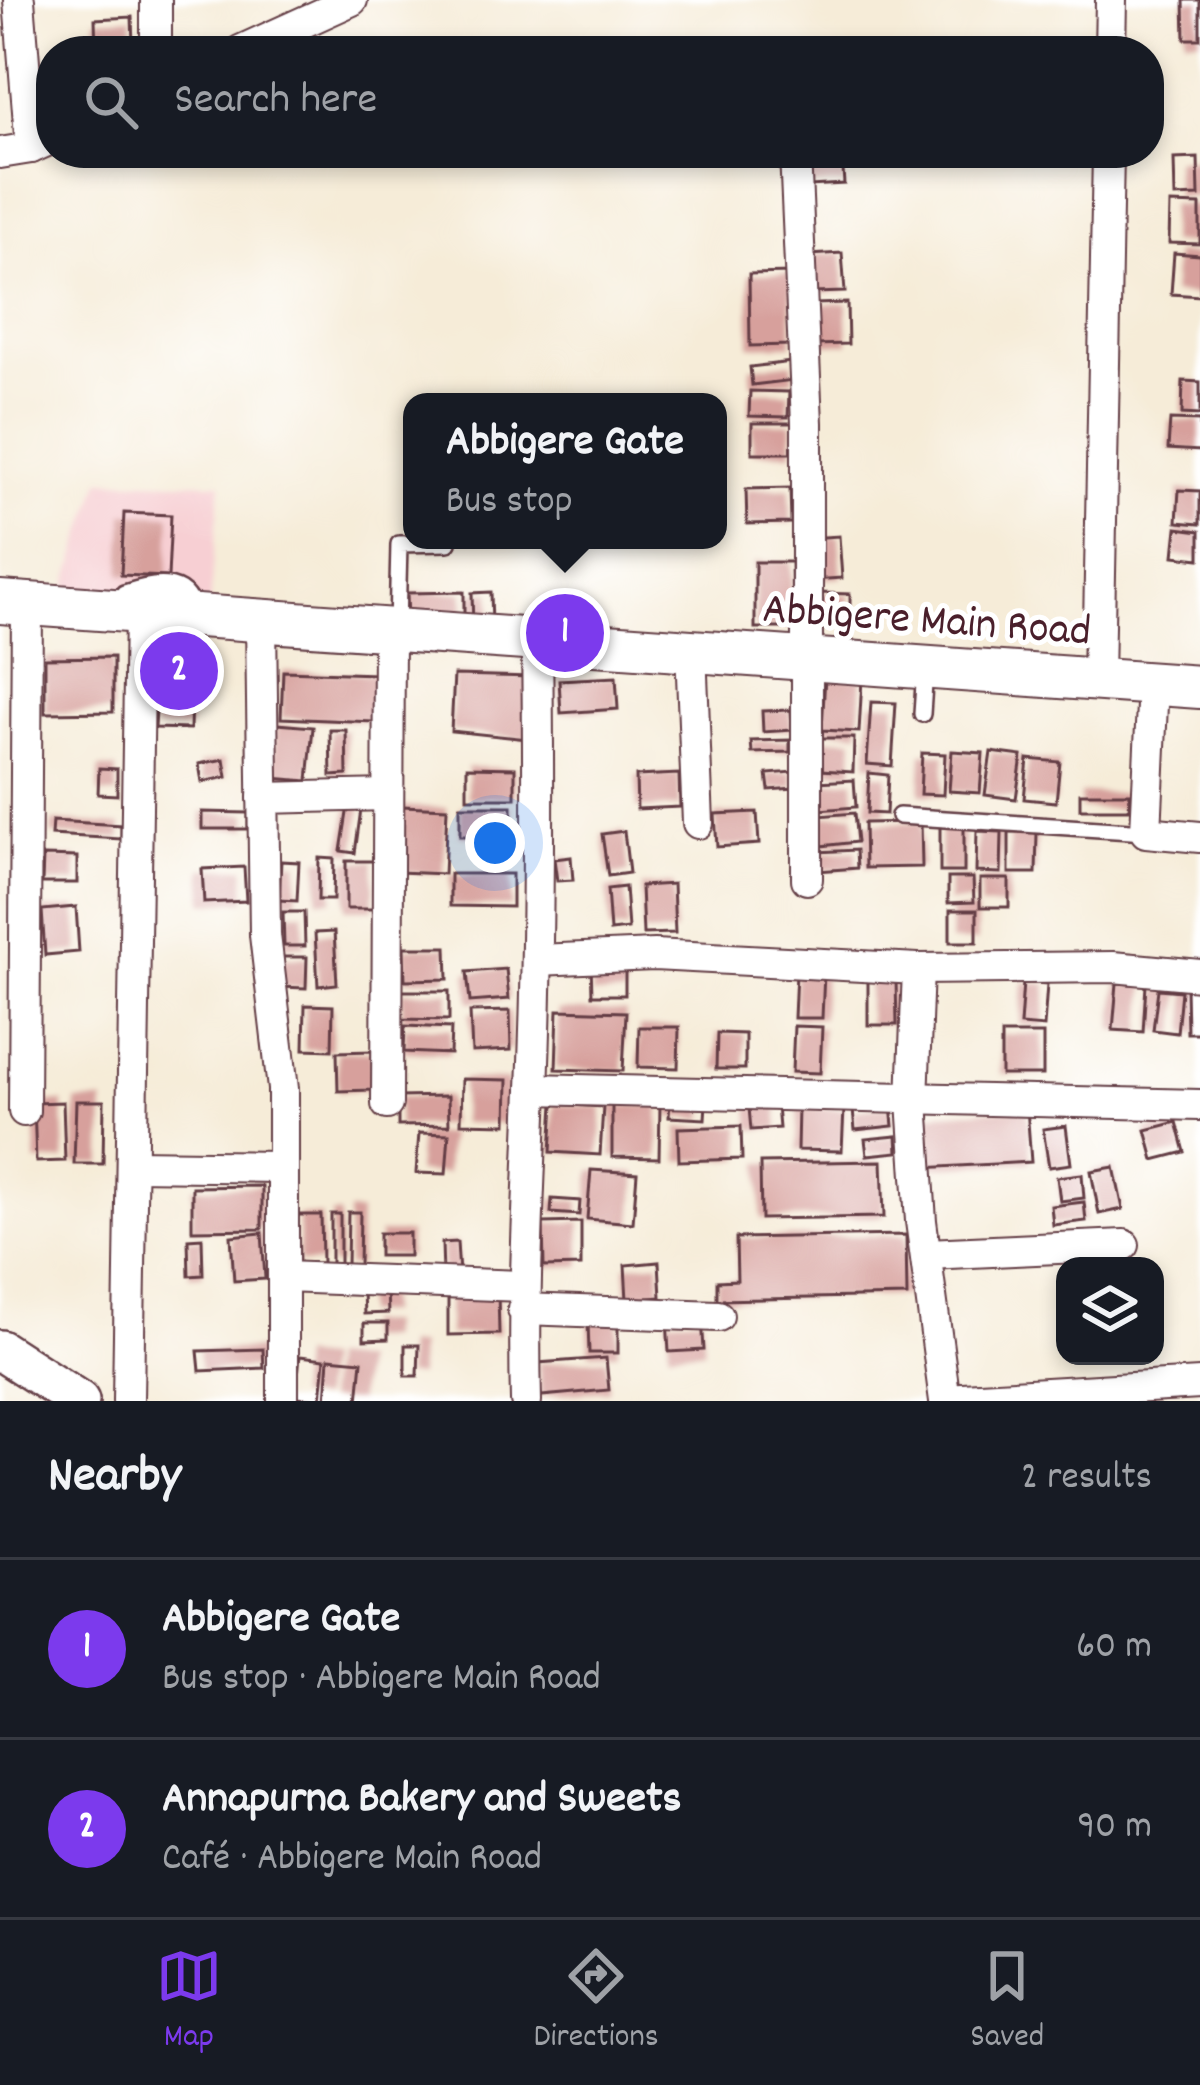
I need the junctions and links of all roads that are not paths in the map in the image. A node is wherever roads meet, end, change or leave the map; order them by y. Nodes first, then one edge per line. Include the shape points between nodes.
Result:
1 (19, 0) edge
2 (156, 0) edge
3 (352, 0) edge
4 (1111, 0) edge
5 (157, 36) edge
6 (273, 36) edge
7 (1110, 36) edge
8 (27, 146) edge
9 (796, 168) edge
10 (1108, 168) edge
11 (403, 544) edge
12 (14, 603) edge
13 (128, 611) junction
14 (261, 620) junction
15 (393, 629) junction
16 (537, 640) junction
17 (691, 650) junction
18 (809, 658) junction
19 (925, 668) junction
20 (1098, 679) junction
21 (1153, 683) junction
22 (1200, 687) edge
23 (922, 714) dead end
24 (388, 795) junction
25 (263, 798) junction
26 (899, 816) dead end
27 (698, 823) dead end
28 (1146, 832) junction
29 (1200, 837) edge
30 (807, 878) dead end
31 (537, 960) junction
32 (918, 970) junction
33 (1200, 975) edge
34 (533, 1090) junction
35 (913, 1101) junction
36 (387, 1104) dead end
37 (1200, 1105) edge
38 (24, 1111) dead end
39 (131, 1165) junction
40 (281, 1166) junction
41 (1124, 1245) dead end
42 (927, 1254) junction
43 (283, 1277) junction
44 (523, 1298) junction
45 (718, 1316) dead end
46 (0, 1350) edge
47 (1200, 1384) edge
48 (61, 1395) edge
49 (945, 1400) edge
50 (128, 1401) edge
51 (283, 1401) edge
52 (526, 1401) edge

1 - 8 street
2 - 5 street
3 - 6 street
4 - 7 street
9 - 18 street
10 - 20 street
11 - 15 lane
12 - 13 main road, Abbigere Main Road
12 - 38 street
13 - 14 main road, Abbigere Main Road
13 - 39 street
14 - 15 main road, Abbigere Main Road
14 - 25 street
15 - 16 main road, Abbigere Main Road
15 - 24 street
16 - 17 main road, Abbigere Main Road
16 - 31 street
17 - 18 main road, Abbigere Main Road
17 - 27 street
18 - 19 main road, Abbigere Main Road
18 - 30 street
19 - 20 main road, Abbigere Main Road
19 - 23 lane
20 - 21 main road, Abbigere Main Road
21 - 22 main road, Abbigere Main Road
21 - 28 street
24 - 25 street
24 - 36 street
25 - 40 street
26 - 28 lane
28 - 29 street
31 - 32 street via 654,956
31 - 34 street
32 - 33 street via 1113,967
32 - 35 street
34 - 35 street
34 - 44 street
35 - 37 street
35 - 42 street
39 - 40 street
39 - 50 street
40 - 43 street
41 - 42 street
42 - 49 street
43 - 44 street
43 - 51 street
44 - 45 street
44 - 52 street
46 - 48 street
47 - 49 street

